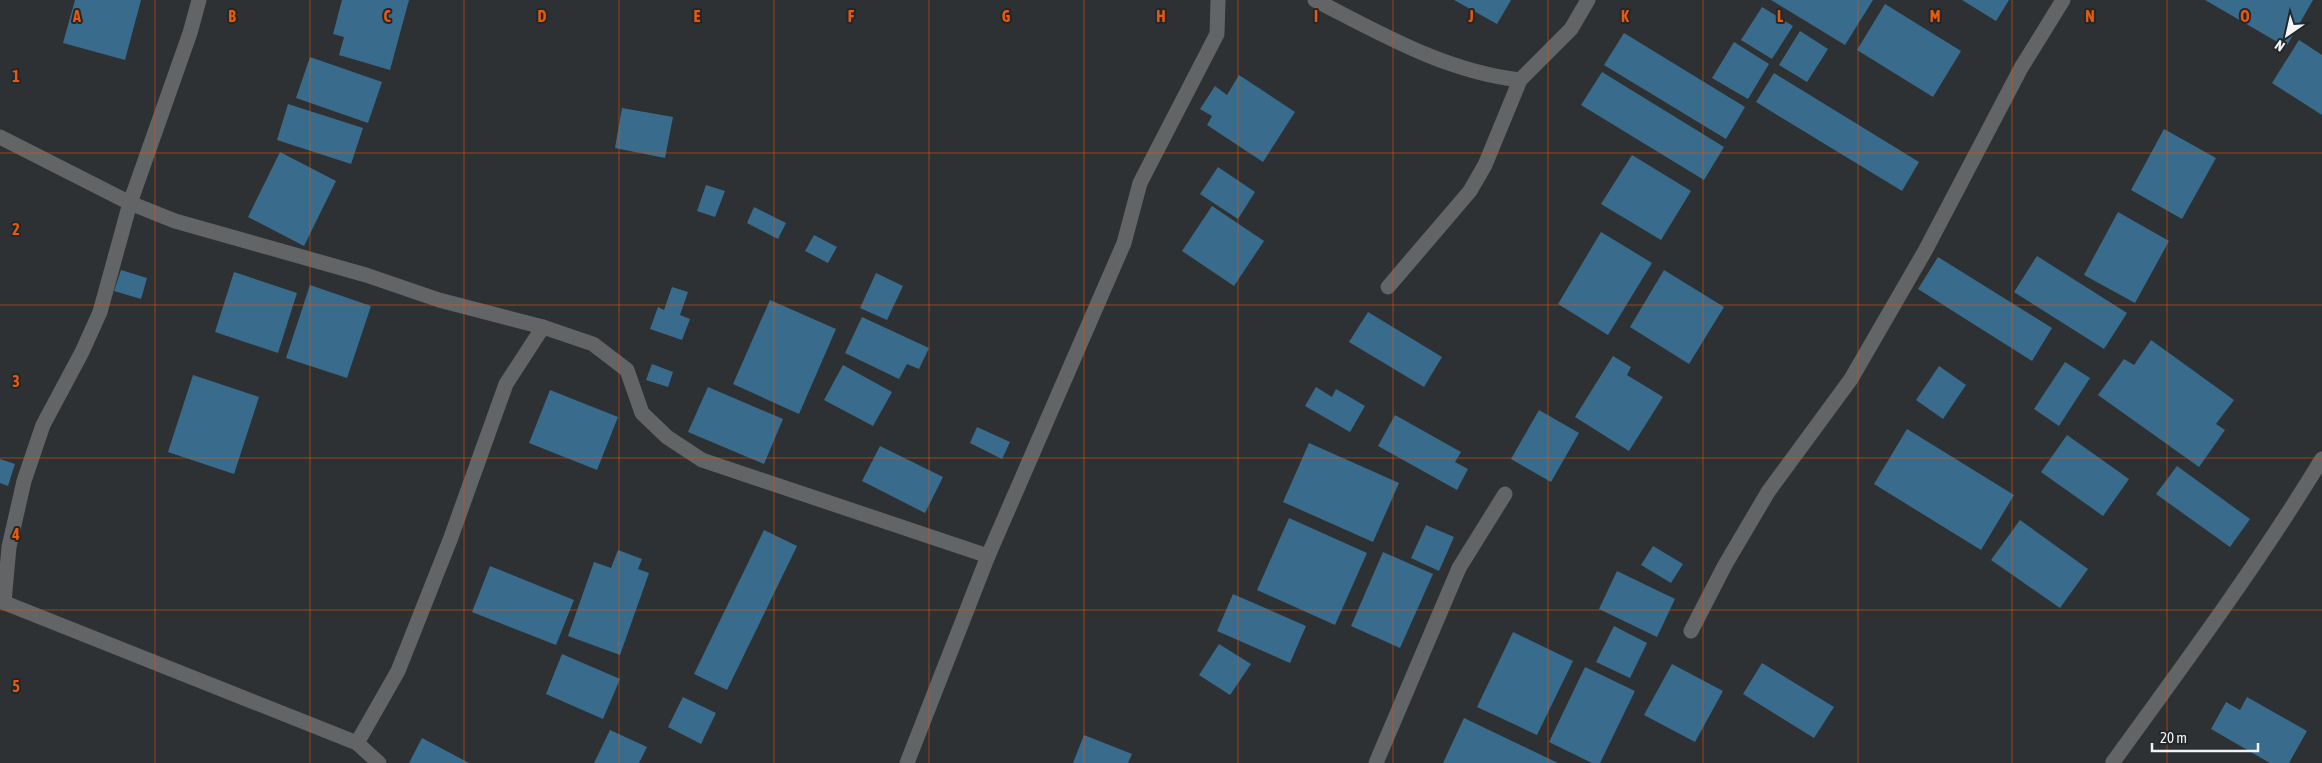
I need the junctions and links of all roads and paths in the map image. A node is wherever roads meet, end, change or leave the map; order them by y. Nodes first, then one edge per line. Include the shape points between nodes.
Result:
1 (199, 0) edge
2 (1218, 0) edge
3 (1315, 0) edge
4 (1588, 0) edge
5 (2063, 0) edge
6 (1520, 80) junction
7 (0, 137) edge
8 (130, 203) junction
9 (1388, 287) dead end
10 (543, 327) junction
11 (2322, 459) edge
12 (1505, 494) dead end
13 (988, 556) junction
14 (2, 601) edge
15 (1691, 631) dead end
16 (357, 743) junction
17 (2113, 762) edge
18 (379, 763) edge
19 (907, 763) edge
20 (1376, 763) edge

1 - 8 street
2 - 13 street via 1217,34 1140,183 1124,244
3 - 6 street via 1432,58 1487,76
4 - 6 street via 1570,29
5 - 15 street via 2021,68 1925,251 1851,379 1768,492
6 - 9 street via 1470,191
7 - 8 street
8 - 10 street via 224,236 366,275 439,300
8 - 14 street via 100,312 43,425 24,481 9,547
10 - 13 street via 593,344 627,370 642,413 667,437 702,460
10 - 16 street via 506,384 450,540 398,671
11 - 17 street via 2192,654
12 - 20 street via 1458,568
13 - 19 street
14 - 16 street
16 - 18 street

